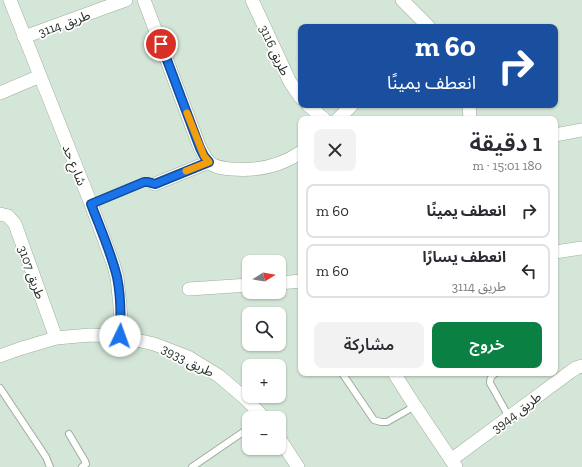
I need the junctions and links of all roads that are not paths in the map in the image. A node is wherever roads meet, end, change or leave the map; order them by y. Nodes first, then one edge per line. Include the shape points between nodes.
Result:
1 (10, 0) edge
2 (126, 0) edge
3 (144, 0) edge
4 (252, 0) edge
5 (402, 0) edge
6 (426, 24) edge
7 (24, 37) junction
8 (40, 76) junction
9 (0, 93) edge
10 (298, 94) edge
11 (311, 108) edge
12 (349, 108) edge
13 (321, 116) edge
14 (341, 116) edge
15 (582, 130) edge
16 (558, 134) edge
17 (298, 154) edge
18 (209, 162) junction
19 (155, 184) joint
20 (91, 204) junction
21 (0, 214) edge
22 (582, 248) edge
23 (558, 252) edge
24 (298, 281) edge
25 (286, 282) edge
26 (242, 285) edge
27 (189, 289) dead end
28 (120, 336) junction
29 (56, 338) junction
30 (0, 356) edge
31 (582, 366) edge
32 (344, 376) edge
33 (397, 376) edge
34 (492, 376) edge
35 (0, 388) edge
36 (415, 406) junction
37 (257, 411) edge
38 (509, 417) junction
39 (242, 433) edge
40 (69, 434) dead end
41 (286, 449) edge
42 (454, 464) edge
43 (50, 467) edge
44 (82, 467) edge
45 (192, 467) edge
46 (298, 467) edge

1 - 7 street, شارع حد
2 - 7 street, طريق 3114
3 - 18 street via 200,148
4 - 10 street, طريق 3116 via 290,82
5 - 6 street
7 - 8 street, شارع حد
8 - 9 street
8 - 20 street, شارع حد
11 - 13 street
12 - 14 street
15 - 16 street
17 - 18 street via 283,162 259,169 222,168
18 - 19 street
19 - 20 lane via 144,182
20 - 28 street, شارع حد via 117,277
21 - 29 street, طريق 3107 via 8,216 15,224
22 - 23 street
24 - 25 street
26 - 27 street
28 - 29 street, طريق 3933
28 - 37 street, طريق 3933 via 154,344 188,357 219,376
29 - 30 street, طريق 3933
31 - 38 street, طريق 3944
32 - 36 lane via 374,420 387,422
33 - 36 street, طريق 3944
34 - 38 lane via 490,383
35 - 43 lane
36 - 42 street, طريق 3944
38 - 42 street, طريق 3944
39 - 45 lane
40 - 44 lane via 86,464
41 - 46 street

